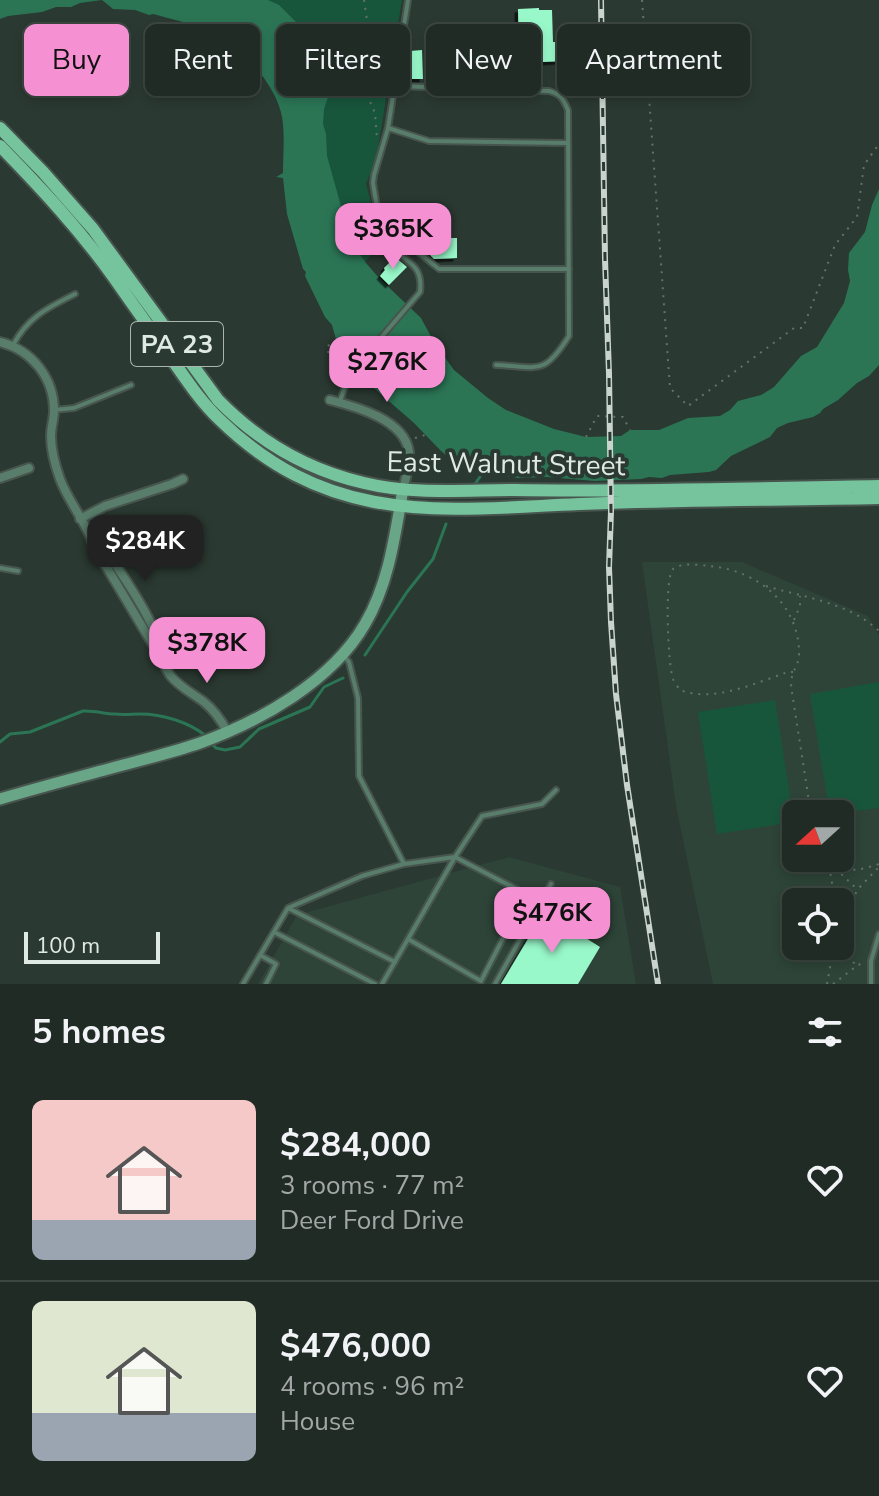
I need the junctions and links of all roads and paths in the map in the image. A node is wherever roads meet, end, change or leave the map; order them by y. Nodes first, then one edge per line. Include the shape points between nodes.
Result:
1 (364, 0) edge
2 (408, 0) edge
3 (642, 0) edge
4 (404, 24) edge
5 (410, 86) edge
6 (393, 96) edge
7 (0, 128) edge
8 (388, 128) junction
9 (568, 143) junction
10 (879, 144) edge
11 (383, 145) junction
12 (0, 146) edge
13 (382, 223) junction
14 (569, 269) junction
15 (75, 294) dead end
16 (0, 342) edge
17 (337, 342) dead end
18 (13, 345) junction
19 (496, 365) dead end
20 (345, 382) junction
21 (131, 385) dead end
22 (335, 402) joint
23 (54, 410) junction
24 (630, 430) dead end
25 (425, 435) dead end
26 (586, 437) dead end
27 (406, 441) junction
28 (29, 468) dead end
29 (0, 478) edge
30 (183, 479) dead end
31 (879, 486) edge
32 (403, 489) junction
33 (879, 498) edge
34 (400, 507) junction
35 (80, 519) junction
36 (0, 568) edge
37 (18, 571) dead end
38 (766, 586) junction
39 (800, 595) junction
40 (793, 622) junction
41 (879, 631) edge
42 (342, 654) junction
43 (793, 672) junction
44 (227, 731) junction
45 (556, 790) dead end
46 (0, 799) edge
47 (809, 800) edge
48 (455, 857) junction
49 (404, 864) junction
50 (879, 866) edge
51 (854, 871) edge
52 (839, 872) edge
53 (551, 884) dead end
54 (858, 889) junction
55 (854, 896) edge
56 (288, 908) junction
57 (273, 931) junction
58 (879, 934) edge
59 (408, 939) junction
60 (260, 955) junction
61 (832, 960) edge
62 (849, 960) edge
63 (871, 961) junction
64 (395, 962) junction
65 (858, 965) junction
66 (243, 984) edge
67 (266, 984) edge
68 (375, 984) edge
69 (382, 984) edge
70 (495, 984) edge
71 (827, 984) edge
72 (833, 984) edge
73 (871, 984) edge

1 - 11 path via 368,27 363,78 377,140
2 - 4 lane
3 - 10 path via 670,388 688,406 794,328 803,328 835,245 857,217 864,165
5 - 9 lane via 558,93 568,110
6 - 8 lane
7 - 32 main road, East Walnut Street / PA 23 via 93,229 199,377 239,420 275,447 317,468
8 - 9 lane via 429,141
8 - 11 lane
9 - 14 lane
11 - 13 lane via 373,183
12 - 34 main road, East Walnut Street / PA 23 via 91,246 189,384 229,428 265,458 328,491
13 - 14 lane via 439,269
13 - 20 lane via 387,240 416,267 420,292
14 - 19 lane via 569,336 560,351 542,367
15 - 18 lane via 40,313
16 - 18 street
17 - 20 path via 327,346 331,365
18 - 23 street via 44,373
20 - 22 lane
21 - 23 lane via 74,408
22 - 27 street via 390,423
23 - 35 street via 55,464
24 - 26 path via 623,417 597,416
25 - 27 path
27 - 32 street via 409,459
28 - 29 street
30 - 35 street
31 - 32 main road, East Walnut Street / PA 23 via 598,492
32 - 34 street
33 - 34 main road, East Walnut Street / PA 23
34 - 42 street via 380,594
35 - 44 street via 170,674 213,710
36 - 37 lane
38 - 39 path
38 - 40 path
38 - 43 path via 735,570 686,565 674,569 668,631 674,680 680,690 699,694 739,689
39 - 40 path
39 - 41 path via 856,614
40 - 43 path via 799,660
42 - 44 street via 289,699
42 - 49 lane via 358,698 359,776
43 - 47 path
44 - 46 street via 179,750
45 - 48 lane via 542,804 482,816
48 - 49 lane
48 - 59 lane
48 - 59 lane via 526,894 481,981
49 - 56 lane
50 - 51 path
50 - 54 path
52 - 54 path
53 - 70 lane
54 - 55 path
56 - 57 lane
56 - 64 lane
57 - 60 lane
57 - 68 lane
58 - 63 lane
59 - 64 lane
60 - 66 lane
60 - 67 lane via 276,964
61 - 71 path
62 - 65 path
63 - 65 path
63 - 73 lane
64 - 69 lane
65 - 72 path

